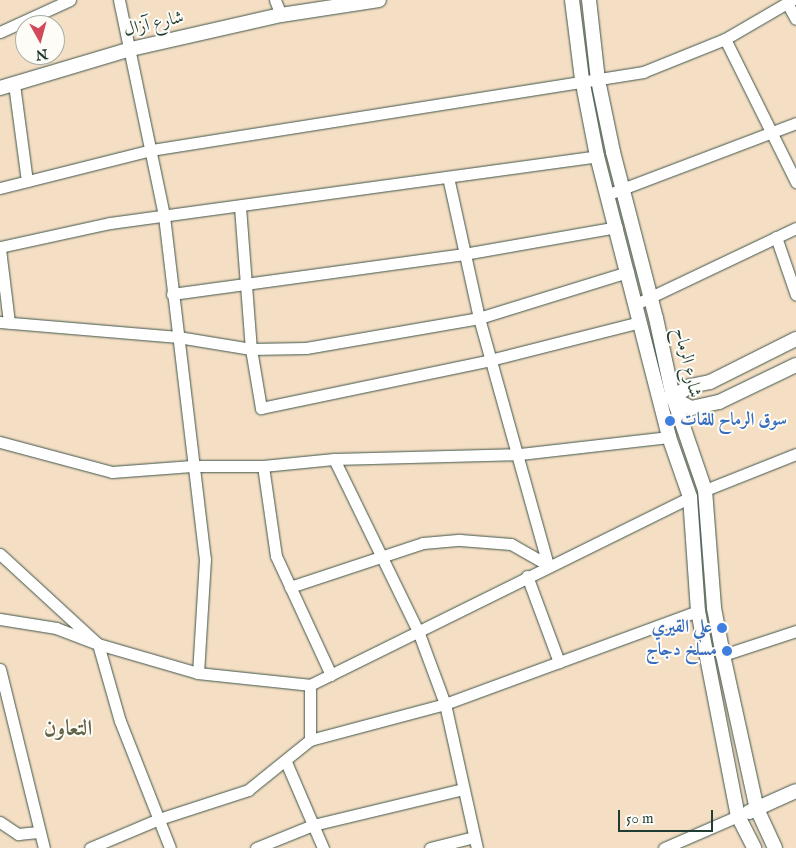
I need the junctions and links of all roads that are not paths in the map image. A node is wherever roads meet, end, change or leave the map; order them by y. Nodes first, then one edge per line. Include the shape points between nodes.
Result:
1 (70, 0) edge
2 (119, 0) edge
3 (275, 0) edge
4 (380, 0) edge
5 (572, 0) edge
6 (589, 0) edge
7 (790, 1) edge
8 (281, 15) junction
9 (796, 19) edge
10 (0, 32) edge
11 (725, 39) junction
12 (131, 49) junction
13 (582, 80) junction
14 (598, 80) junction
15 (14, 84) junction
16 (0, 88) edge
17 (796, 123) edge
18 (773, 134) junction
19 (150, 150) junction
20 (597, 156) junction
21 (448, 177) junction
22 (27, 181) junction
23 (796, 182) edge
24 (0, 188) edge
25 (625, 190) junction
26 (608, 194) junction
27 (240, 207) junction
28 (164, 216) junction
29 (617, 227) junction
30 (796, 228) edge
31 (776, 237) junction
32 (0, 248) edge
33 (464, 254) junction
34 (628, 272) junction
35 (249, 284) junction
36 (172, 294) junction
37 (796, 295) edge
38 (651, 297) junction
39 (636, 304) junction
40 (479, 318) junction
41 (5, 322) edge
42 (640, 322) junction
43 (178, 338) junction
44 (796, 339) edge
45 (251, 349) junction
46 (490, 360) junction
47 (796, 365) edge
48 (667, 396) junction
49 (669, 437) junction
50 (0, 442) edge
51 (520, 454) junction
52 (796, 454) edge
53 (334, 459) junction
54 (192, 466) junction
55 (263, 466) junction
56 (705, 490) junction
57 (690, 497) junction
58 (0, 554) edge
59 (381, 556) junction
60 (548, 565) junction
61 (527, 576) junction
62 (290, 587) junction
63 (698, 611) junction
64 (0, 619) edge
65 (418, 631) junction
66 (796, 631) edge
67 (98, 644) junction
68 (723, 655) junction
69 (559, 662) junction
70 (0, 669) edge
71 (198, 673) junction
72 (331, 675) junction
73 (310, 685) junction
74 (445, 704) junction
75 (310, 740) junction
76 (286, 762) junction
77 (463, 789) junction
78 (796, 791) edge
79 (757, 810) junction
80 (738, 816) junction
81 (159, 819) junction
82 (0, 822) edge
83 (313, 825) junction
84 (38, 832) junction
85 (475, 842) edge
86 (44, 848) edge
87 (90, 848) edge
88 (170, 848) edge
89 (256, 848) edge
90 (323, 848) edge
91 (430, 848) edge
92 (664, 848) edge
93 (754, 848) edge
94 (775, 848) edge

1 - 10 street
2 - 12 street
3 - 8 street
4 - 8 street, شارع آزال
5 - 13 street, شارع الرماح
6 - 14 street, شارع الرماح
7 - 9 street
7 - 11 street
8 - 12 street, شارع آزال
11 - 14 street via 643,72
11 - 18 street
12 - 15 street, شارع آزال
12 - 19 street
13 - 14 street
13 - 19 street
13 - 20 street, شارع الرماح
14 - 25 street, شارع الرماح via 613,152
15 - 16 street, شارع آزال
15 - 22 street
17 - 18 street
18 - 23 street
18 - 25 street
19 - 22 street
19 - 28 street
20 - 21 street
20 - 26 street, شارع الرماح
21 - 27 street
21 - 33 street
22 - 24 street
25 - 26 street
25 - 38 street, شارع الرماح
26 - 29 street, شارع الرماح
27 - 28 street
27 - 35 street
28 - 32 street via 110,223
28 - 36 street
29 - 33 street
29 - 34 street, شارع الرماح
30 - 31 street
31 - 37 street
31 - 38 street
32 - 41 street
33 - 35 street
33 - 40 street
34 - 39 street, شارع الرماح
34 - 40 street
35 - 36 street
35 - 45 street
36 - 43 street
38 - 39 street
38 - 48 street, شارع الرماح
39 - 42 street, شارع الرماح
40 - 45 street via 306,348
40 - 46 street
41 - 43 street
42 - 46 street
42 - 48 street, شارع الرماح
43 - 45 street
43 - 54 street
44 - 48 street via 710,382
45 - 46 street via 261,408
46 - 51 street
47 - 48 street via 719,402 691,408
48 - 49 street, شارع الرماح
48 - 56 street, شارع الرماح
49 - 51 street
49 - 57 street, شارع الرماح
50 - 54 street via 112,472
51 - 53 street
51 - 60 street
52 - 56 street
53 - 55 street
53 - 59 street
54 - 55 street
54 - 71 street via 205,559
55 - 62 street via 276,556
56 - 57 street
56 - 68 street, شارع الرماح via 714,608
57 - 60 street
57 - 63 street, شارع الرماح
58 - 67 street
59 - 60 street via 423,543 460,540 511,544
59 - 62 street
59 - 65 street
60 - 61 street
61 - 65 street
61 - 69 street
62 - 72 street
63 - 69 street
63 - 80 street, شارع الرماح
64 - 67 street via 56,628
65 - 72 street
65 - 74 street
66 - 68 street
67 - 71 street
67 - 81 street via 120,721
68 - 79 street, شارع الرماح
69 - 74 street
70 - 84 street
71 - 73 street
72 - 73 street
73 - 75 street
74 - 75 street
74 - 77 street
75 - 76 street
76 - 81 street via 248,790
76 - 83 street
77 - 83 street
77 - 85 street
78 - 79 street
79 - 80 street
79 - 94 street, شارع الرماح
80 - 92 street
80 - 93 street, شارع الرماح
81 - 87 street
81 - 88 street
82 - 84 street via 18,834
83 - 89 street
83 - 90 street
84 - 86 street
85 - 91 street

